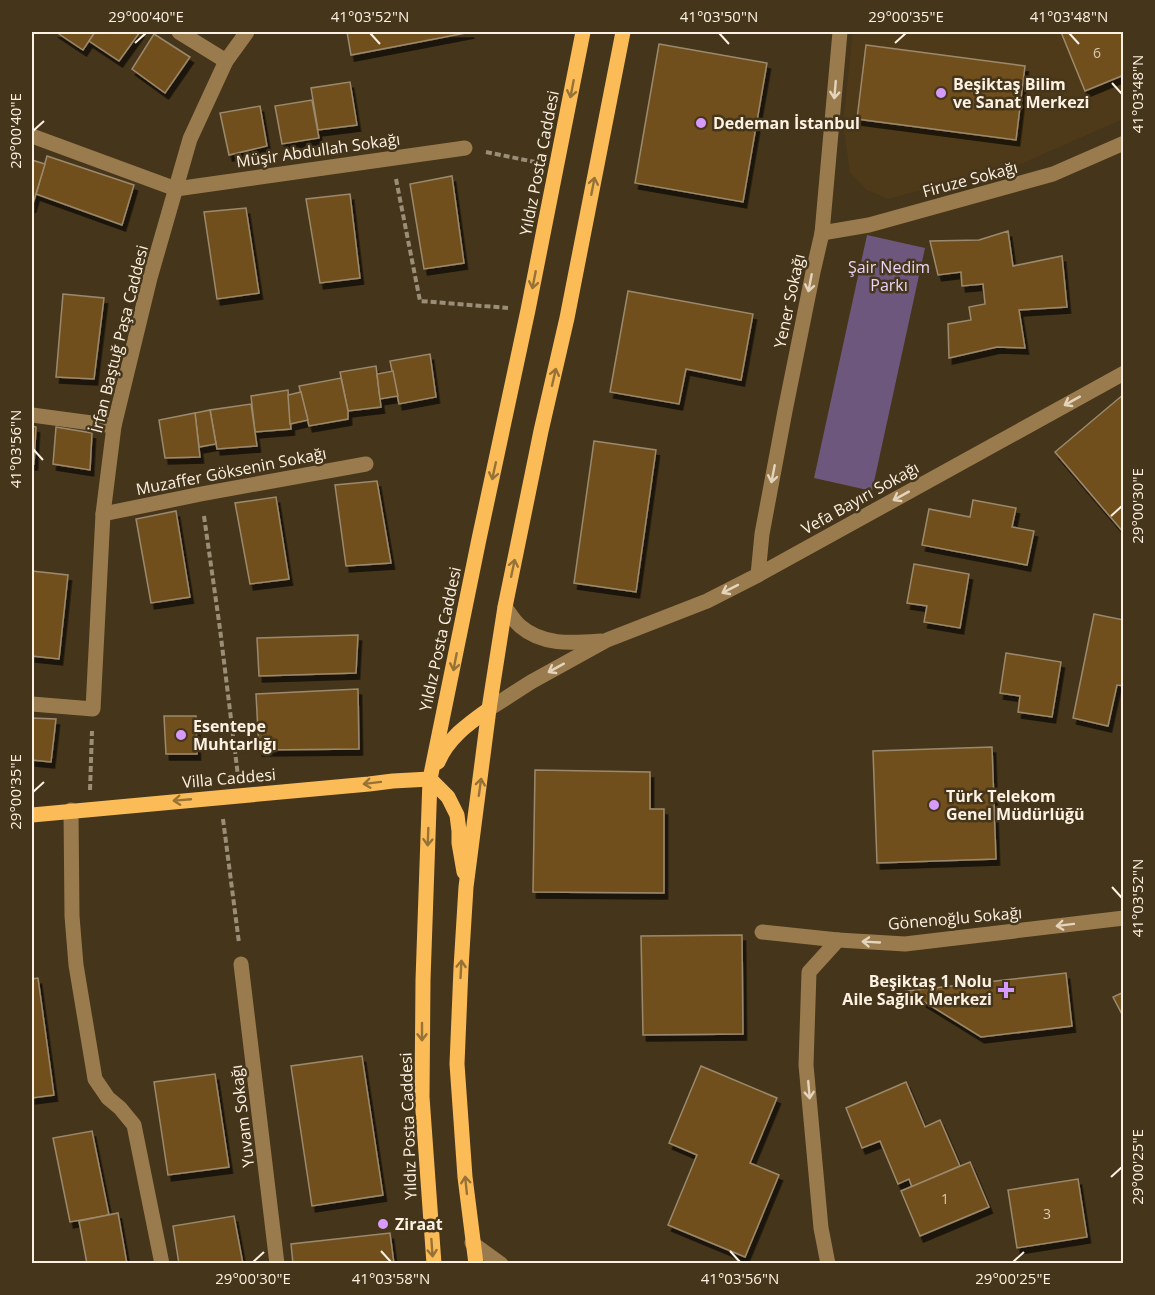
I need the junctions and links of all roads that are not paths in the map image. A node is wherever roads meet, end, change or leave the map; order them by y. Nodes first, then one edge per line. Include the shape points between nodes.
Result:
1 (179, 32) edge
2 (247, 32) edge
3 (584, 32) edge
4 (623, 32) edge
5 (840, 32) edge
6 (226, 61) junction
7 (32, 136) edge
8 (1124, 143) edge
9 (465, 148) road end
10 (176, 189) junction
11 (822, 233) junction
12 (1124, 373) edge
13 (32, 415) edge
14 (114, 426) junction
15 (366, 464) dead end
16 (103, 514) junction
17 (758, 575) junction
18 (505, 607) junction
19 (607, 640) junction
20 (32, 704) edge
21 (489, 709) junction
22 (430, 779) junction
23 (71, 810) junction
24 (32, 815) edge
25 (466, 887) junction
26 (1124, 918) edge
27 (762, 932) dead end
28 (838, 940) junction
29 (241, 964) road end
30 (472, 1242) junction
31 (162, 1263) edge
32 (277, 1263) edge
33 (434, 1263) edge
34 (476, 1263) edge
35 (501, 1263) edge
36 (828, 1263) edge

1 - 6 street
2 - 6 street, İrfan Baştuğ Paşa Caddesi
3 -> 22 main road, Yıldız Posta Caddesi
18 -> 4 main road
5 -> 11 street, Yener Sokağı
6 - 10 street, İrfan Baştuğ Paşa Caddesi via 190,139
7 - 10 street
8 - 11 street, Firuze Sokağı via 1053,174 869,225
9 - 10 street, Müşir Abdullah Sokağı
10 - 14 street, İrfan Baştuğ Paşa Caddesi
11 -> 17 street, Yener Sokağı via 785,411
12 -> 17 street, Vefa Bayırı Sokağı
13 - 14 street
14 - 16 street, İrfan Baştuğ Paşa Caddesi
15 - 16 street, Muzaffer Göksenin Sokağı
16 - 20 street, İrfan Baştuğ Paşa Caddesi via 93,709
17 -> 19 street, Vefa Bayırı Sokağı via 707,601
18 - 19 street via 518,625 538,639 570,644
18 - 21 main road
19 -> 21 street
21 - 22 main road via 455,735
25 -> 21 main road
22 -> 23 main road, Villa Caddesi
22 - 25 main road via 448,797 457,815
22 -> 33 main road, Yıldız Posta Caddesi via 422,1097
23 - 24 main road, Villa Caddesi
23 - 31 street via 75,955 95,1079 134,1125
30 -> 25 main road via 457,1064
26 -> 28 street, Gönenoğlu Sokağı via 905,944
27 - 28 street, Gönenoğlu Sokağı
28 -> 36 street via 808,972 806,1065 821,1228
29 - 32 street, Yuvam Sokağı
30 - 34 main road
30 - 35 street

